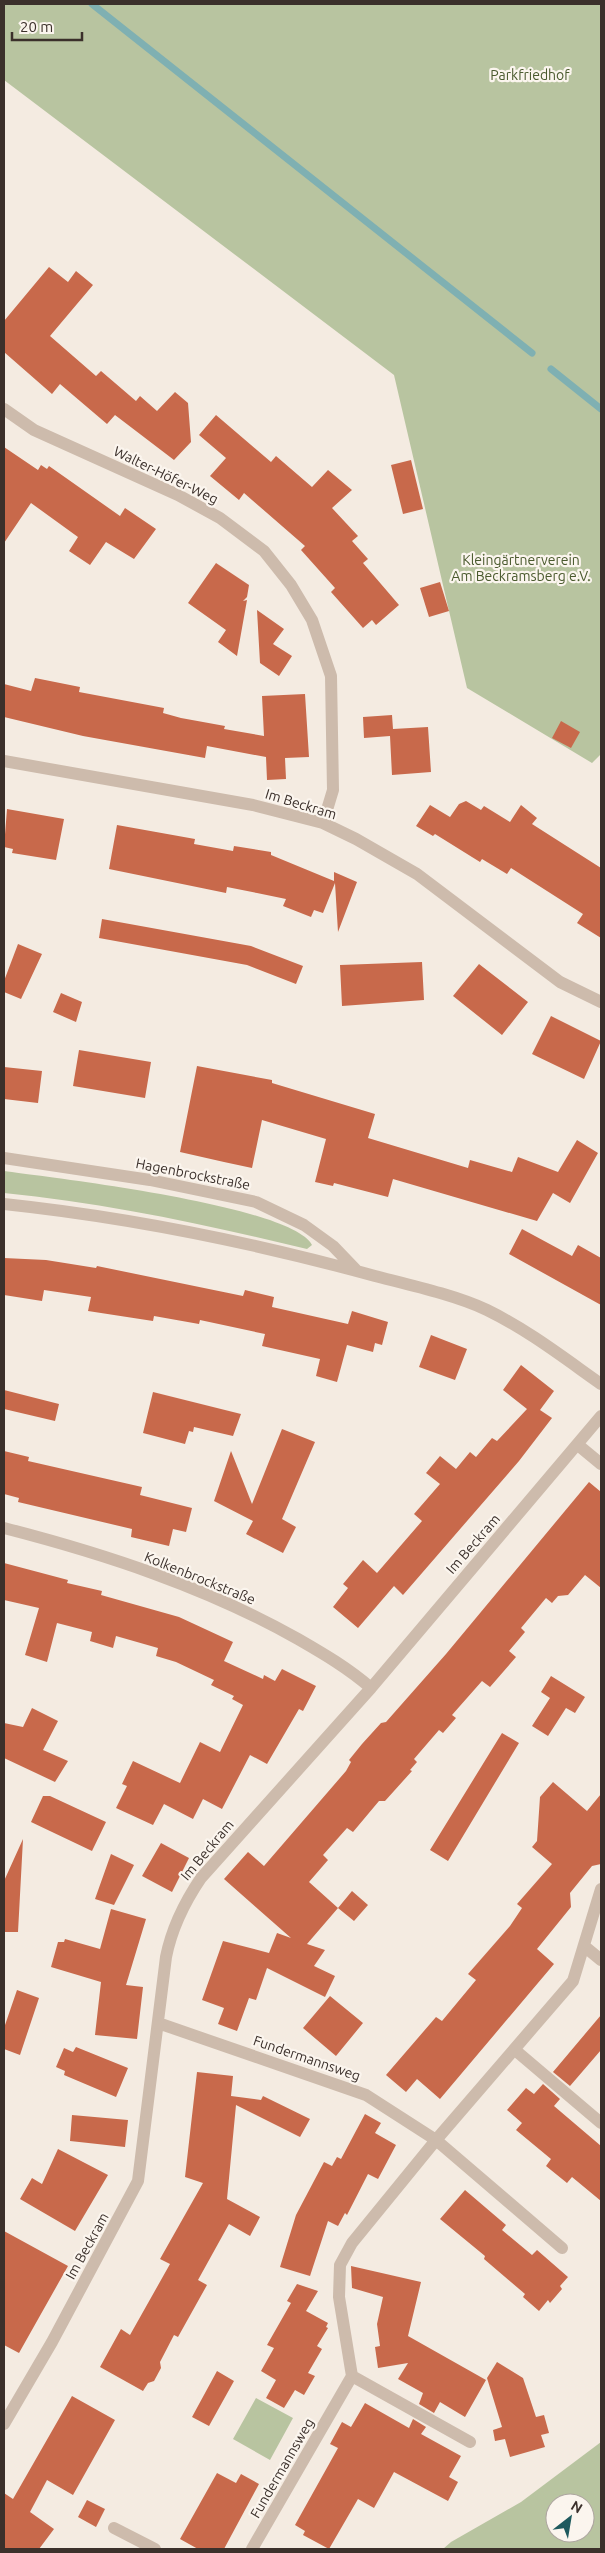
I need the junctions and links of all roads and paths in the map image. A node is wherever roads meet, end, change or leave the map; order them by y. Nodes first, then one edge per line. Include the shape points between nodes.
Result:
1 (4, 410) edge
2 (4, 761) edge
3 (323, 823) junction
4 (601, 1002) edge
5 (4, 1158) edge
6 (4, 1204) edge
7 (356, 1270) junction
8 (601, 1384) edge
9 (601, 1416) edge
10 (578, 1444) junction
11 (601, 1464) edge
12 (4, 1528) edge
13 (371, 1688) junction
14 (601, 1889) edge
15 (584, 1946) junction
16 (601, 1960) edge
17 (158, 2023) junction
18 (515, 2050) junction
19 (601, 2123) edge
20 (436, 2140) junction
21 (562, 2248) dead end
22 (352, 2376) junction
23 (4, 2424) edge
24 (470, 2442) dead end
25 (114, 2528) dead end
26 (155, 2549) edge
27 (252, 2549) edge

1 - 3 street, Walter-Höfer-Weg via 34,430 178,495 220,518 264,550 312,620 331,676 333,790
2 - 3 street, Im Beckram via 253,805
3 - 4 street, Im Beckram via 417,874 560,982
5 - 7 street, Hagenbrockstraße via 150,1180 256,1202 304,1225 333,1246
6 - 7 street, Hagenbrockstraße via 164,1229
7 - 8 street, Hagenbrockstraße via 486,1309 534,1336
9 - 10 street, Im Beckram
10 - 11 street
10 - 13 street, Im Beckram
12 - 13 street, Kolkenbrockstraße via 90,1550 221,1599 349,1669
13 - 17 street, Im Beckram via 192,1891 170,1935
14 - 15 street
15 - 16 street
15 - 18 street via 573,1981
17 - 20 street, Fundermannsweg via 366,2095
17 - 23 street, Im Beckram via 138,2181
18 - 19 street
18 - 20 street
20 - 21 street, Fundermannsweg
20 - 22 street via 352,2243 340,2265 338,2297
22 - 24 street
22 - 27 street, Fundermannsweg
25 - 26 street

